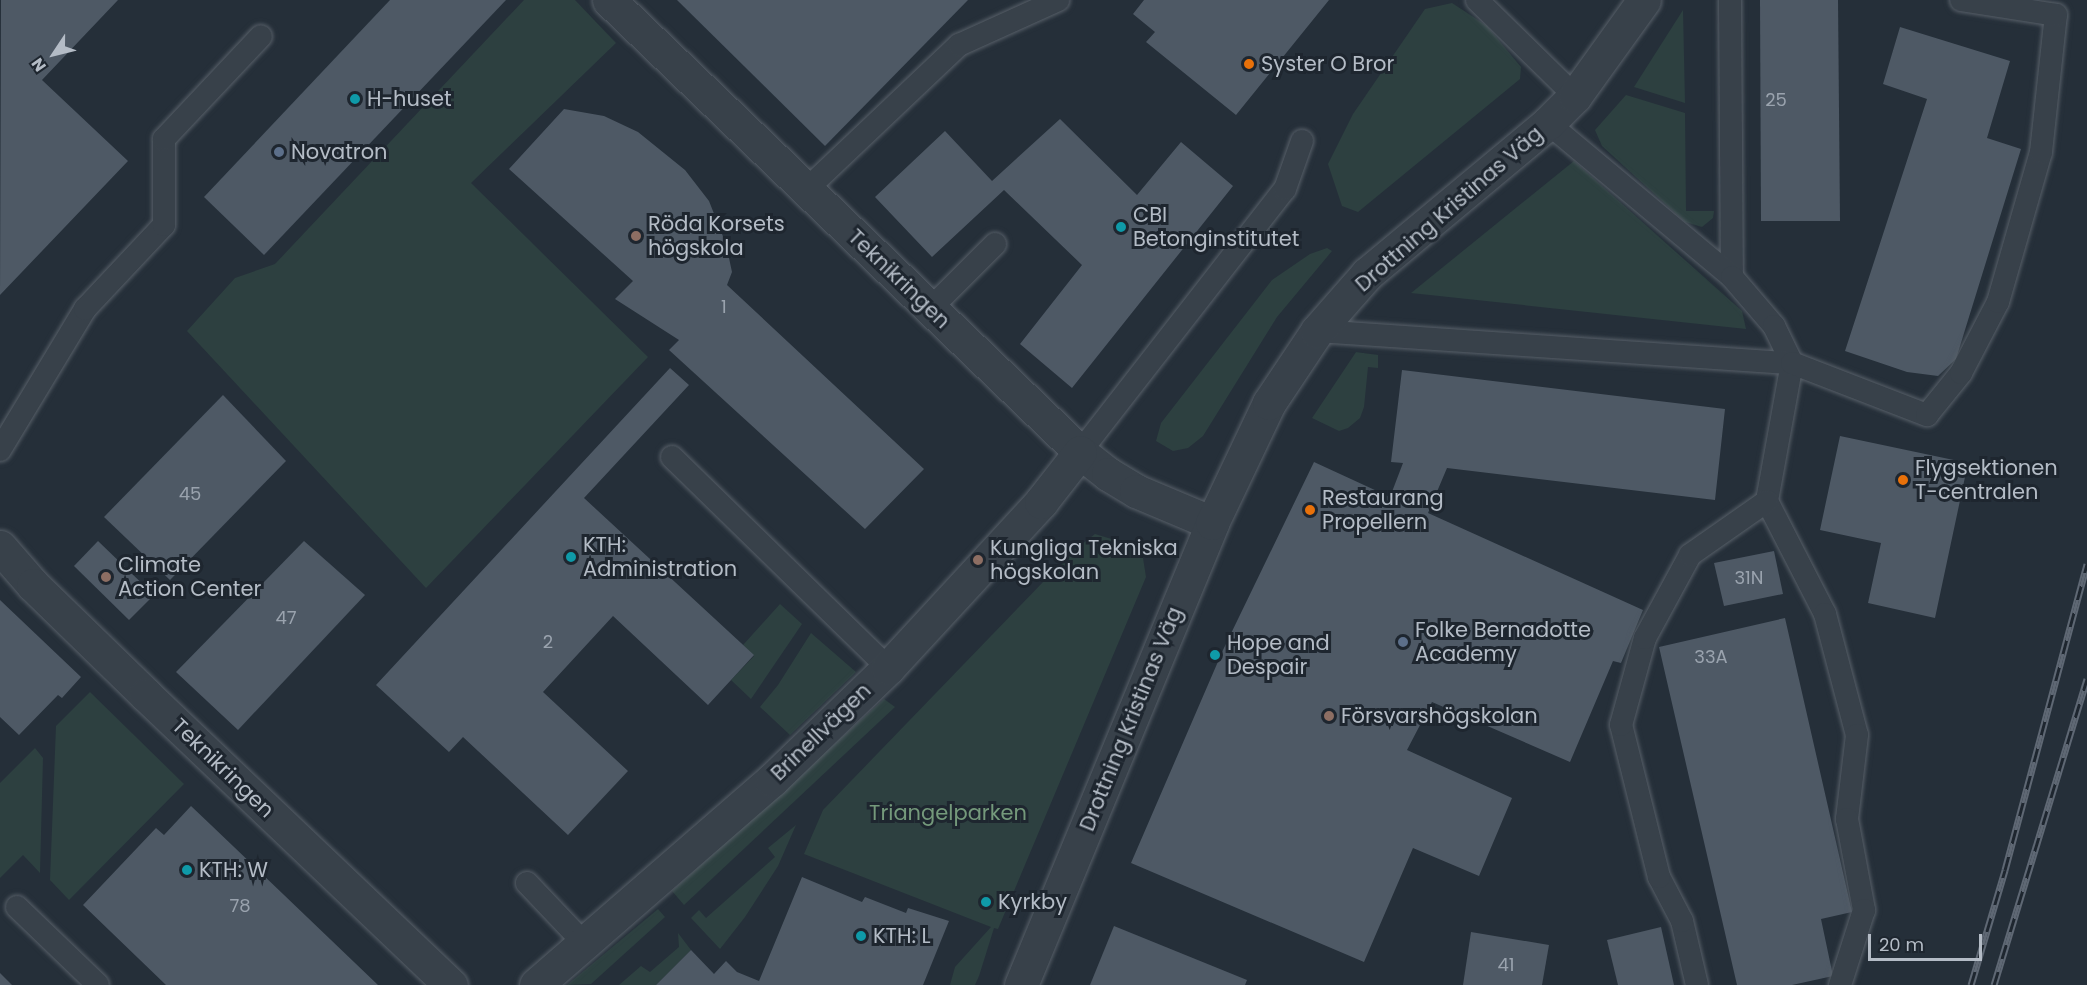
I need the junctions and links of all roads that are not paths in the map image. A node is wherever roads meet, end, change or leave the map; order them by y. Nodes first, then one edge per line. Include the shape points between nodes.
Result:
1 (609, 0) edge
2 (1058, 0) edge
3 (1478, 0) edge
4 (1644, 0) edge
5 (1730, 0) edge
6 (1961, 0) edge
7 (261, 36) dead end
8 (1575, 96) junction
9 (1548, 123) junction
10 (1302, 141) dead end
11 (806, 190) junction
12 (995, 244) dead end
13 (1732, 277) junction
14 (930, 309) junction
15 (1317, 331) junction
16 (1792, 363) junction
17 (0, 450) edge
18 (1080, 452) junction
19 (672, 457) dead end
20 (1767, 501) junction
21 (1212, 523) junction
22 (0, 547) edge
23 (888, 668) junction
24 (527, 883) dead end
25 (17, 907) dead end
26 (584, 943) junction
27 (98, 985) edge
28 (451, 985) edge
29 (536, 985) edge
30 (1021, 985) edge
31 (1697, 985) edge
32 (1840, 985) edge

1 - 11 street, Teknikringen
2 - 11 lane via 959,45
3 - 8 lane
4 - 8 street, Drottning Kristinas Väg
5 - 13 lane
6 - 16 lane via 2056,15 2040,152 1998,302 1961,373 1927,415
7 - 17 lane via 164,139 164,225 85,309
8 - 9 street, Drottning Kristinas Väg
9 - 13 lane
9 - 15 street, Drottning Kristinas Väg via 1367,274
10 - 18 lane via 1285,189
11 - 14 street, Teknikringen
12 - 14 lane
13 - 16 lane via 1774,326
14 - 18 street, Teknikringen
15 - 16 lane
15 - 21 street, Drottning Kristinas Väg via 1269,403
16 - 20 lane
18 - 21 street, Teknikringen via 1136,491
18 - 23 street, Brinellvägen via 1041,502
19 - 23 lane
20 - 31 lane via 1690,555 1645,638 1621,725 1659,877 1682,921
20 - 32 lane via 1825,614 1857,735 1846,819 1864,910
21 - 30 street, Drottning Kristinas Väg
22 - 28 street, Teknikringen via 33,585 146,695
23 - 26 street, Brinellvägen via 772,780
24 - 26 lane
25 - 27 lane
26 - 29 street, Brinellvägen

